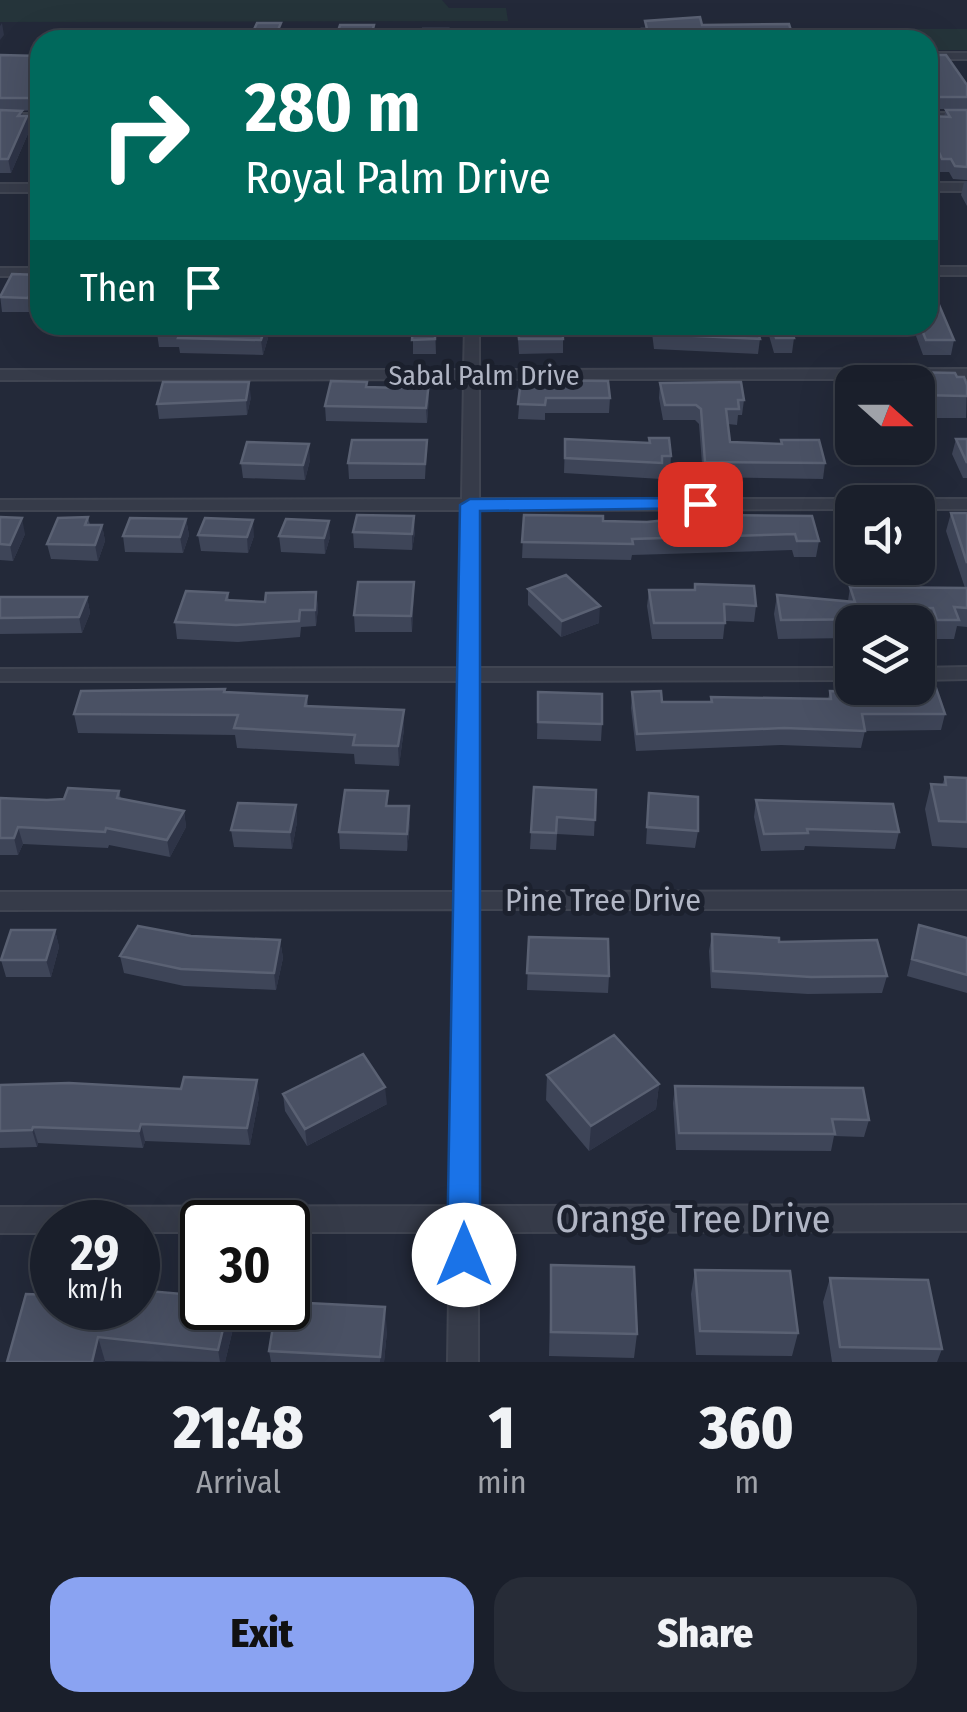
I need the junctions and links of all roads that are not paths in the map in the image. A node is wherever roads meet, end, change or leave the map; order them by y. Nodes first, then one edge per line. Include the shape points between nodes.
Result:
1 (938, 56) edge
2 (967, 56) edge
3 (938, 116) edge
4 (967, 116) edge
5 (0, 117) edge
6 (30, 117) edge
7 (967, 186) edge
8 (938, 187) edge
9 (0, 188) edge
10 (30, 188) edge
11 (0, 272) edge
12 (30, 272) edge
13 (938, 272) edge
14 (967, 272) edge
15 (472, 335) edge
16 (967, 374) edge
17 (0, 375) edge
18 (471, 375) junction
19 (835, 504) edge
20 (935, 504) edge
21 (967, 504) edge
22 (470, 505) junction
23 (0, 506) edge
24 (967, 673) edge
25 (835, 674) edge
26 (935, 674) edge
27 (0, 675) edge
28 (469, 675) junction
29 (467, 900) junction
30 (967, 900) edge
31 (0, 901) edge
32 (967, 1218) edge
33 (464, 1219) junction
34 (0, 1220) edge
35 (463, 1362) edge

1 - 2 street
3 - 4 street
5 - 6 street
7 - 8 street
9 - 10 street
11 - 12 street
13 - 14 street
15 - 18 street
16 - 18 street, Sabal Palm Drive
17 - 18 street, Sabal Palm Drive
18 - 22 street
19 - 22 street
20 - 21 street
22 - 23 street
22 - 28 street
24 - 26 street
25 - 28 street
27 - 28 street
28 - 29 street
29 - 30 street, Pine Tree Drive
29 - 31 street, Pine Tree Drive
29 - 33 street
32 - 33 street, Orange Tree Drive
33 - 34 street, Orange Tree Drive
33 - 35 street

